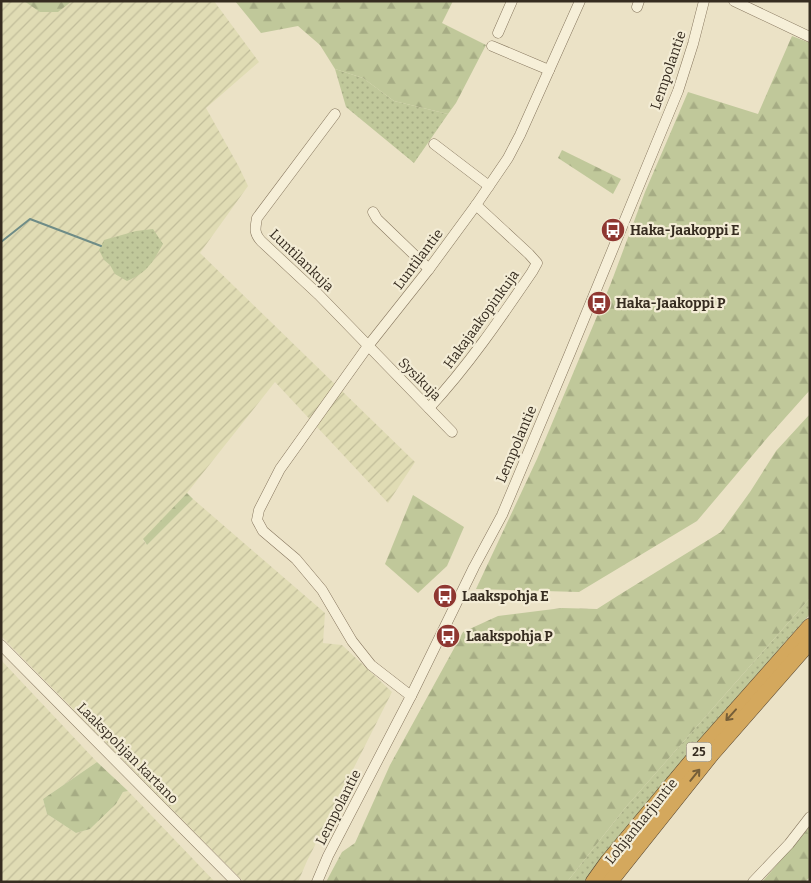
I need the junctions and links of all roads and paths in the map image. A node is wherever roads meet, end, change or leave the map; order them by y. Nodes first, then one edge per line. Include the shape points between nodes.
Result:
1 (512, 1) edge
2 (580, 1) edge
3 (704, 1) edge
4 (734, 1) edge
5 (498, 32) dead end
6 (810, 37) edge
7 (492, 46) dead end
8 (549, 70) junction
9 (335, 114) dead end
10 (434, 144) dead end
11 (489, 186) junction
12 (476, 205) junction
13 (373, 212) dead end
14 (429, 269) junction
15 (368, 346) junction
16 (430, 408) junction
17 (452, 432) dead end
18 (810, 626) edge
19 (810, 642) edge
20 (1, 645) edge
21 (411, 696) junction
22 (810, 817) edge
23 (236, 882) edge
24 (317, 882) edge
25 (593, 882) edge
26 (610, 882) edge
27 (753, 882) edge

1 - 5 street
2 - 8 street, Luntilantie
3 - 21 street, Lempolantie via 678,91 526,459 502,515
4 - 6 street
7 - 8 street
8 - 11 street, Luntilantie via 520,135
9 - 15 street, Luntilankuja via 257,218 255,228 261,242
10 - 11 street
11 - 12 street, Luntilantie
12 - 14 street, Luntilantie
12 - 16 street, Hakajaakopinkuja via 537,263 486,338
13 - 14 street
14 - 15 street, Luntilantie
15 - 16 street, Sysikuja
15 - 21 street, Luntilantie via 280,468 257,520 263,531 296,559 322,590 352,641 371,665
16 - 17 street, Sysikuja
18 -> 25 highway, Lohjanharjuntie / 25 via 702,747
26 -> 19 highway, Lohjanharjuntie / 25 via 712,754
20 - 23 street, Laakspohjan kartano
21 - 24 street, Lempolantie
22 - 27 street

